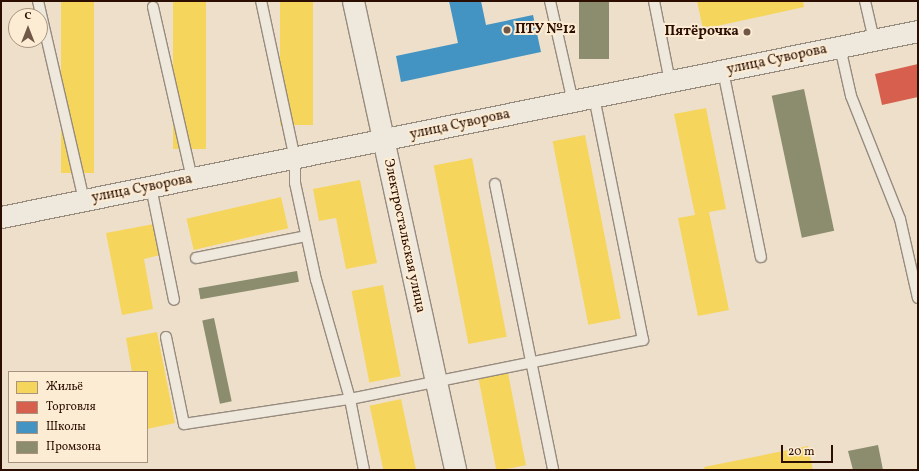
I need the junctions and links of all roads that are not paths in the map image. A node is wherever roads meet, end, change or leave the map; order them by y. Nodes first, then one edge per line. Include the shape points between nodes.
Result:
1 (38, 1) edge
2 (261, 1) edge
3 (353, 1) edge
4 (550, 1) edge
5 (654, 1) edge
6 (865, 1) edge
7 (154, 7) dead end
8 (918, 31) edge
9 (874, 40) junction
10 (840, 47) junction
11 (723, 71) junction
12 (670, 82) junction
13 (594, 98) junction
14 (573, 102) junction
15 (384, 141) junction
16 (295, 159) junction
17 (192, 179) junction
18 (495, 184) dead end
19 (152, 187) junction
20 (84, 201) junction
21 (1, 218) edge
22 (306, 236) junction
23 (761, 257) dead end
24 (196, 258) dead end
25 (918, 298) edge
26 (174, 300) dead end
27 (166, 337) dead end
28 (531, 362) junction
29 (436, 382) junction
30 (350, 399) junction
31 (364, 470) edge
32 (455, 470) edge
33 (553, 470) edge

1 - 20 lane
2 - 16 lane
3 - 15 street, Электростальская улица
4 - 14 lane
5 - 12 lane
6 - 9 lane
7 - 17 lane
8 - 9 street, улица Суворова
9 - 10 street, улица Суворова
10 - 11 street, улица Суворова
10 - 25 lane via 852,96 900,219
11 - 12 street, улица Суворова
11 - 23 lane
12 - 13 street, улица Суворова
13 - 14 street, улица Суворова
13 - 28 lane via 643,340
14 - 15 street, улица Суворова
15 - 16 street, улица Суворова
15 - 29 street, Электростальская улица
16 - 17 street, улица Суворова
16 - 22 lane via 295,183
17 - 19 street, улица Суворова
18 - 28 lane
19 - 20 street, улица Суворова
19 - 26 lane
20 - 21 street, улица Суворова
22 - 24 lane
22 - 30 lane
27 - 30 lane via 184,424
28 - 29 lane
28 - 33 lane
29 - 30 lane
29 - 32 street, Электростальская улица
30 - 31 lane

